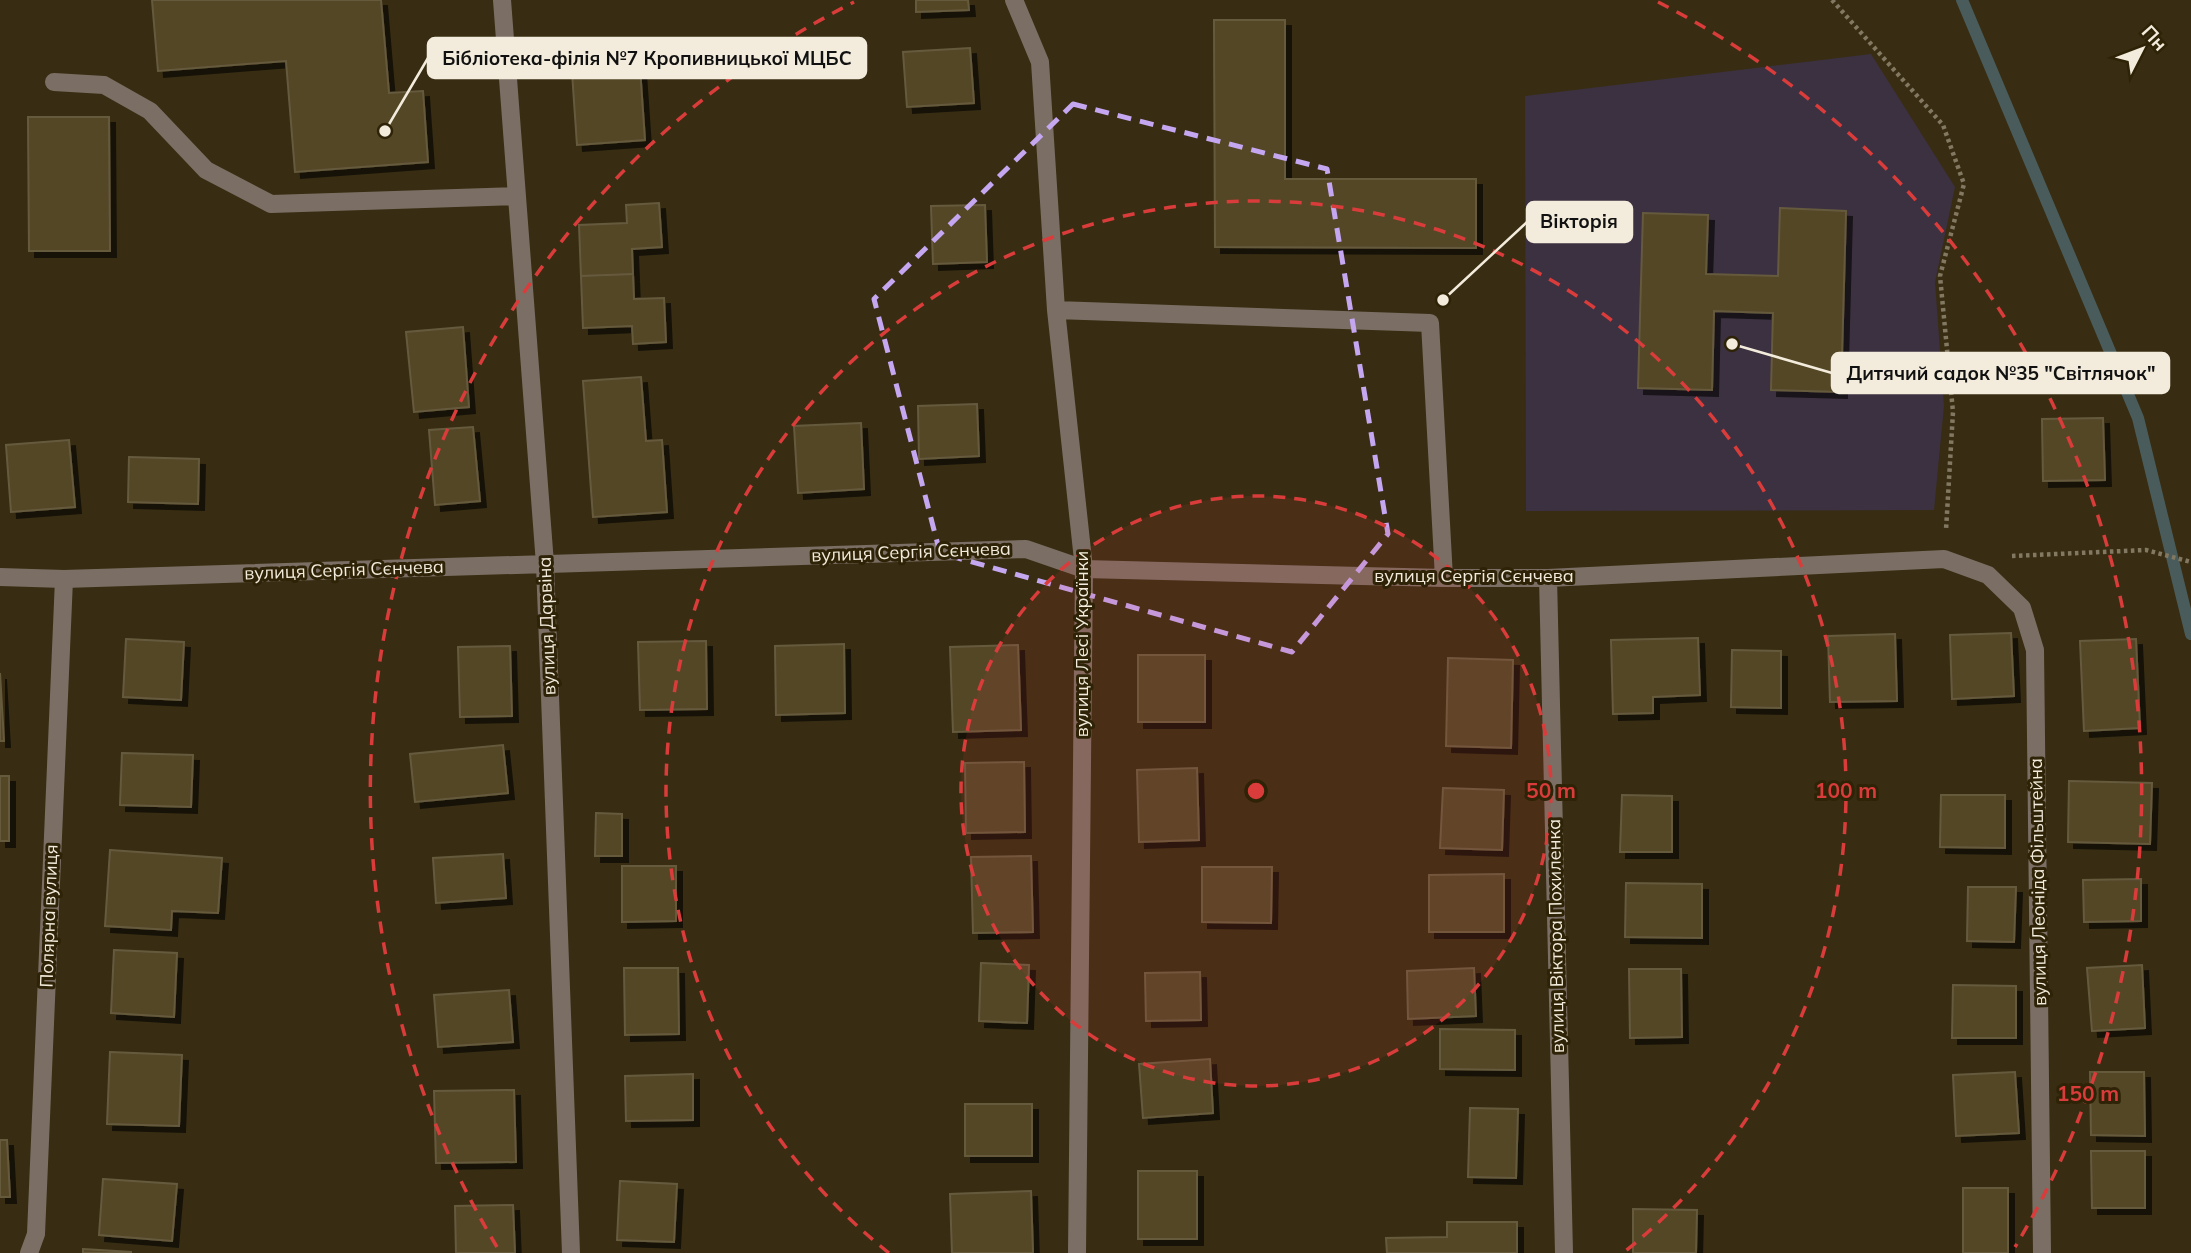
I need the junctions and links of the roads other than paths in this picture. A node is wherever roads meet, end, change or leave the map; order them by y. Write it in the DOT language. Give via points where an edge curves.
graph roads {
  1 [pos="502,0"];
  2 [pos="1014,0"];
  3 [pos="54,82"];
  4 [pos="517,196"];
  5 [pos="1056,310"];
  6 [pos="1944,559"];
  7 [pos="545,564"];
  8 [pos="1084,569"];
  9 [pos="0,577"];
  10 [pos="1444,578"];
  11 [pos="1548,578"];
  12 [pos="64,579"];
  13 [pos="29,1253"];
  14 [pos="571,1253"];
  15 [pos="1077,1253"];
  16 [pos="1564,1253"];
  17 [pos="2042,1253"];
  1 -- 4 [label="street, вулиця Дарвіна"];
  2 -- 5 [label="street, вулиця Лесі Українки" via="1040,62"];
  3 -- 4 [label="street" via="104,85 150,111 206,170 271,204"];
  4 -- 7 [label="street, вулиця Дарвіна"];
  5 -- 8 [label="street, вулиця Лесі Українки"];
  5 -- 10 [label="street" via="1430,323"];
  6 -- 11 [label="street, вулиця Сергія Сєнчева"];
  6 -- 17 [label="street, вулиця Леоніда Фільштейна" via="1988,575 2022,608 2035,650"];
  7 -- 8 [label="street, вулиця Сергія Сєнчева" via="1026,549"];
  7 -- 12 [label="street, вулиця Сергія Сєнчева"];
  7 -- 14 [label="street, вулиця Дарвіна"];
  8 -- 10 [label="street, вулиця Сергія Сєнчева"];
  8 -- 15 [label="street, вулиця Лесі Українки"];
  9 -- 12 [label="street, вулиця Сергія Сєнчева"];
  10 -- 11 [label="street, вулиця Сергія Сєнчева"];
  11 -- 16 [label="street, вулиця Віктора Похиленка"];
  12 -- 13 [label="street, Полярна вулиця" via="36,1234"];
}
